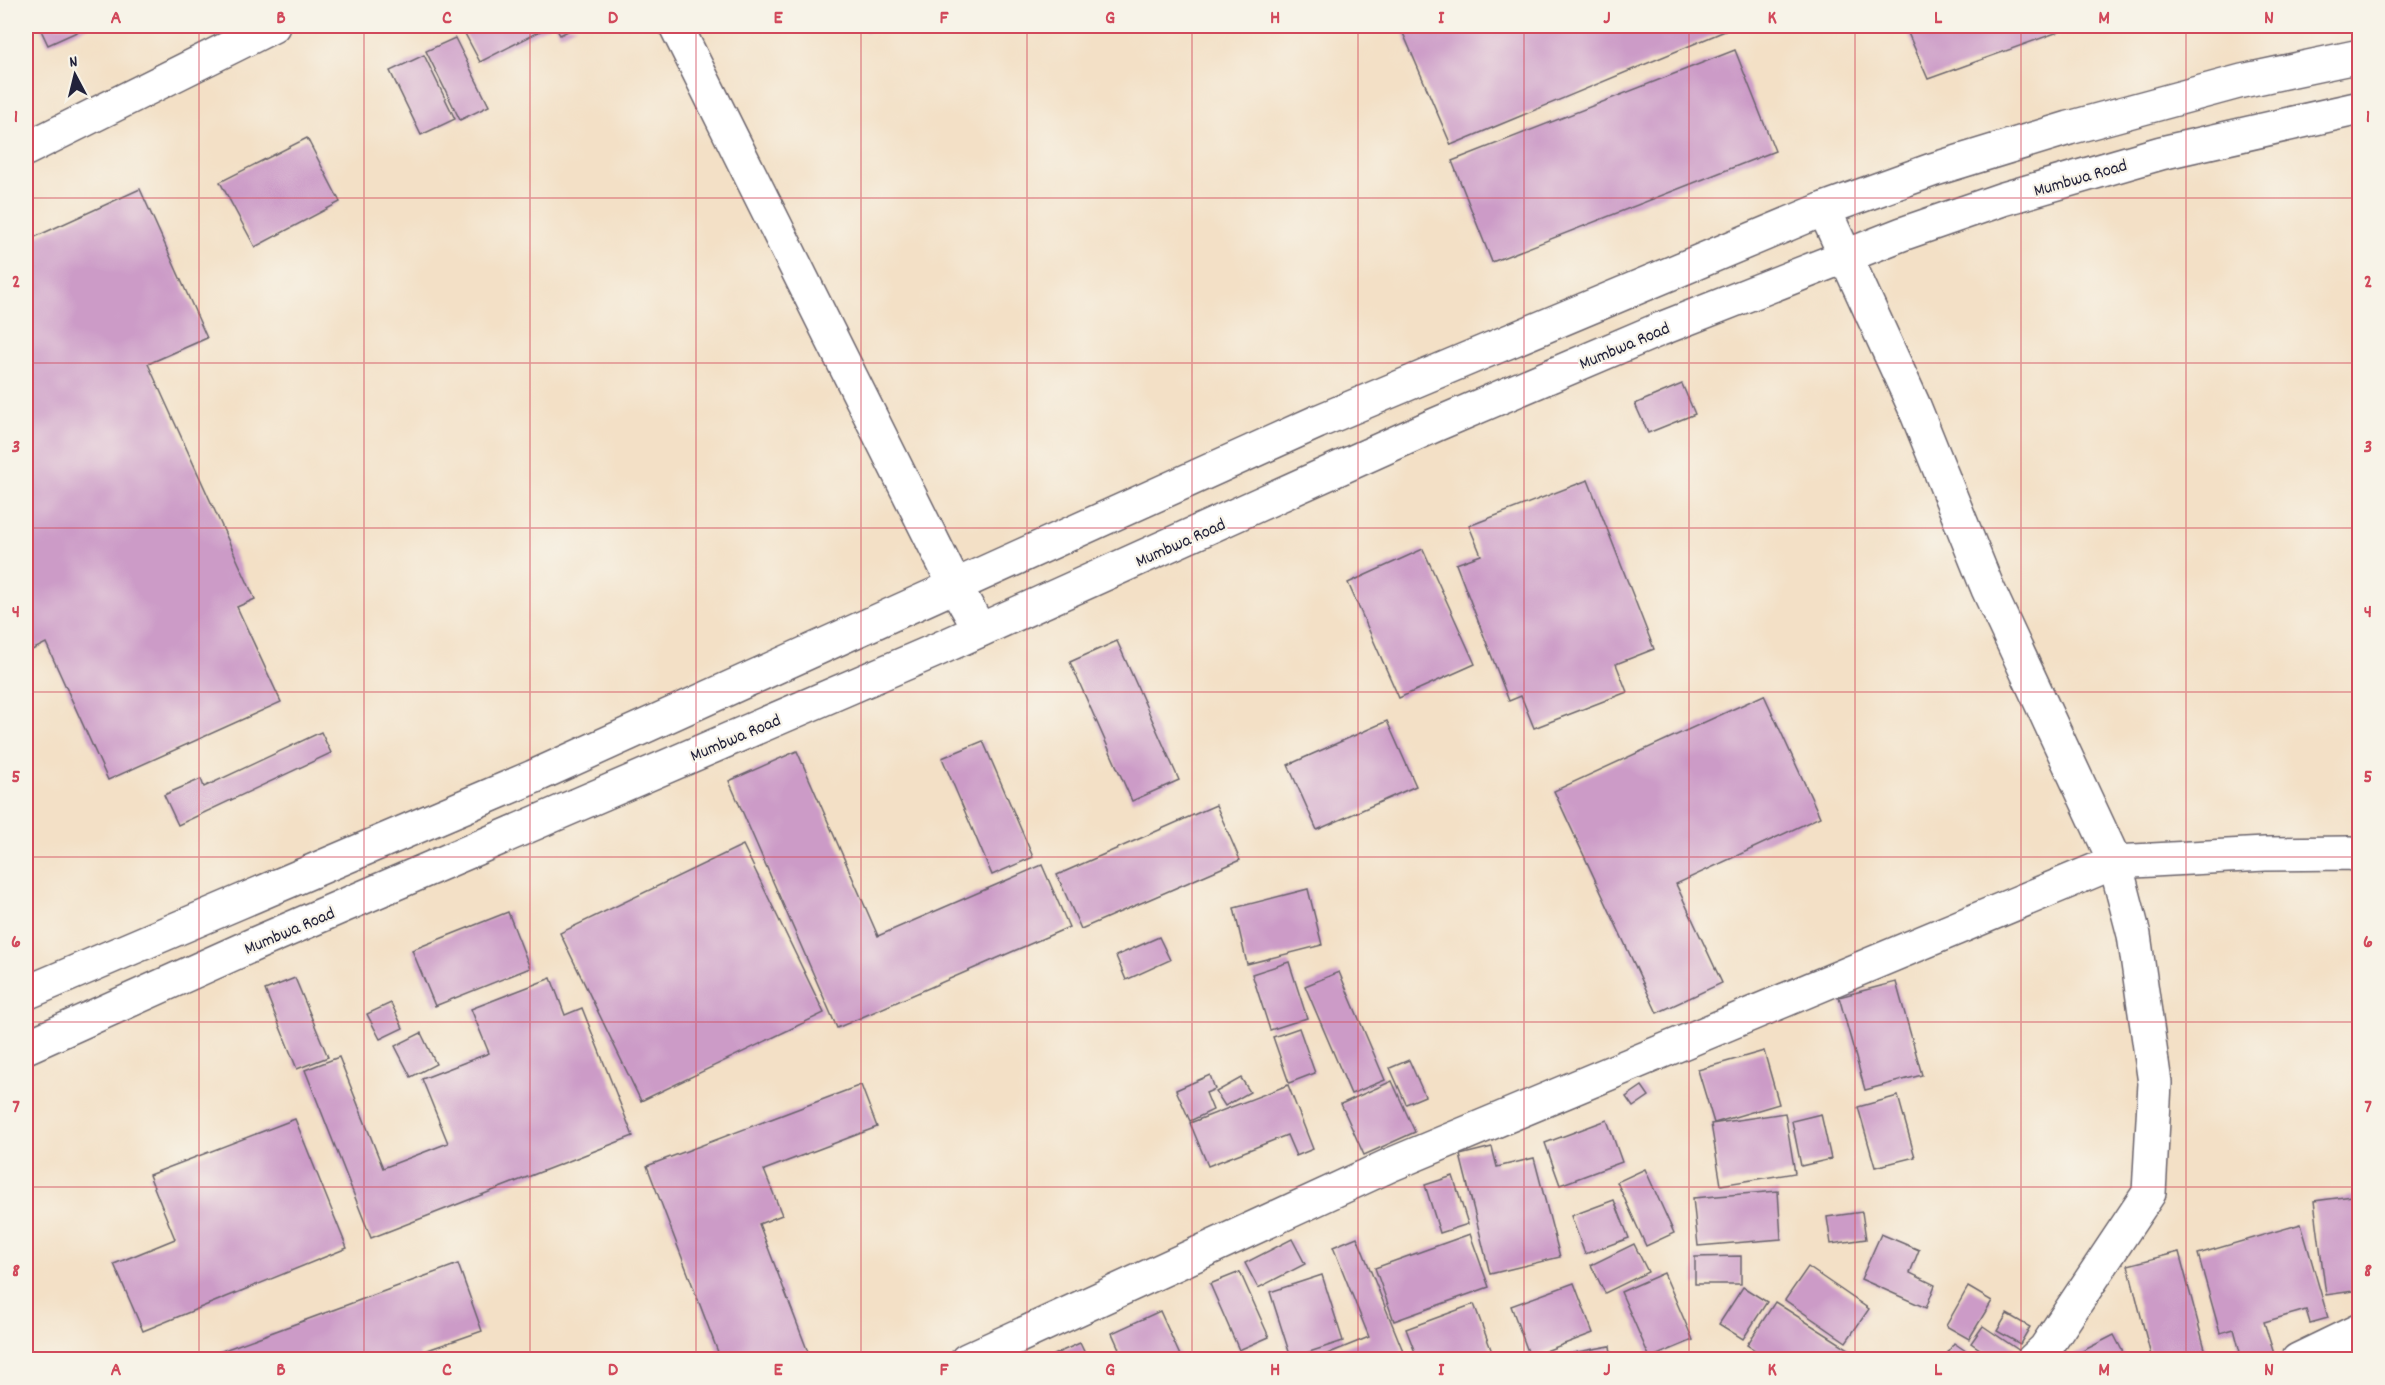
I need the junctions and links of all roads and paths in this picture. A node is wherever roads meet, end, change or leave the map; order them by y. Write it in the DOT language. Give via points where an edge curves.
graph roads {
  1 [pos="273,26"];
  2 [pos="676,26"];
  3 [pos="2360,56"];
  4 [pos="2360,108"];
  5 [pos="26,148"];
  6 [pos="1824,209"];
  7 [pos="1844,256"];
  8 [pos="955,586"];
  9 [pos="980,630"];
  10 [pos="2360,856"];
  11 [pos="2115,862"];
  12 [pos="26,993"];
  13 [pos="26,1047"];
  14 [pos="2360,1330"];
  15 [pos="967,1359"];
  16 [pos="2033,1359"];
  17 [pos="2298,1359"];
  1 -- 5 [label="main road"];
  2 -- 8 [label="main road"];
  3 -- 6 [label="main road" via="2242,81 2080,125 1932,170"];
  4 -- 7 [label="main road, Mumbwa Road" via="2161,153 2003,199"];
  6 -- 7 [label="main road"];
  6 -- 8 [label="main road" via="1317,423"];
  7 -- 9 [label="main road, Mumbwa Road" via="1435,425"];
  7 -- 11 [label="main road" via="1914,406 1988,589"];
  8 -- 9 [label="main road"];
  8 -- 12 [label="main road" via="533,777"];
  9 -- 13 [label="main road, Mumbwa Road" via="256,943"];
  10 -- 11 [label="main road" via="2276,854"];
  11 -- 15 [label="main road" via="1390,1165"];
  11 -- 16 [label="main road" via="2134,935 2155,1083 2149,1193 2045,1349"];
  14 -- 17 [label="main road"];
}
